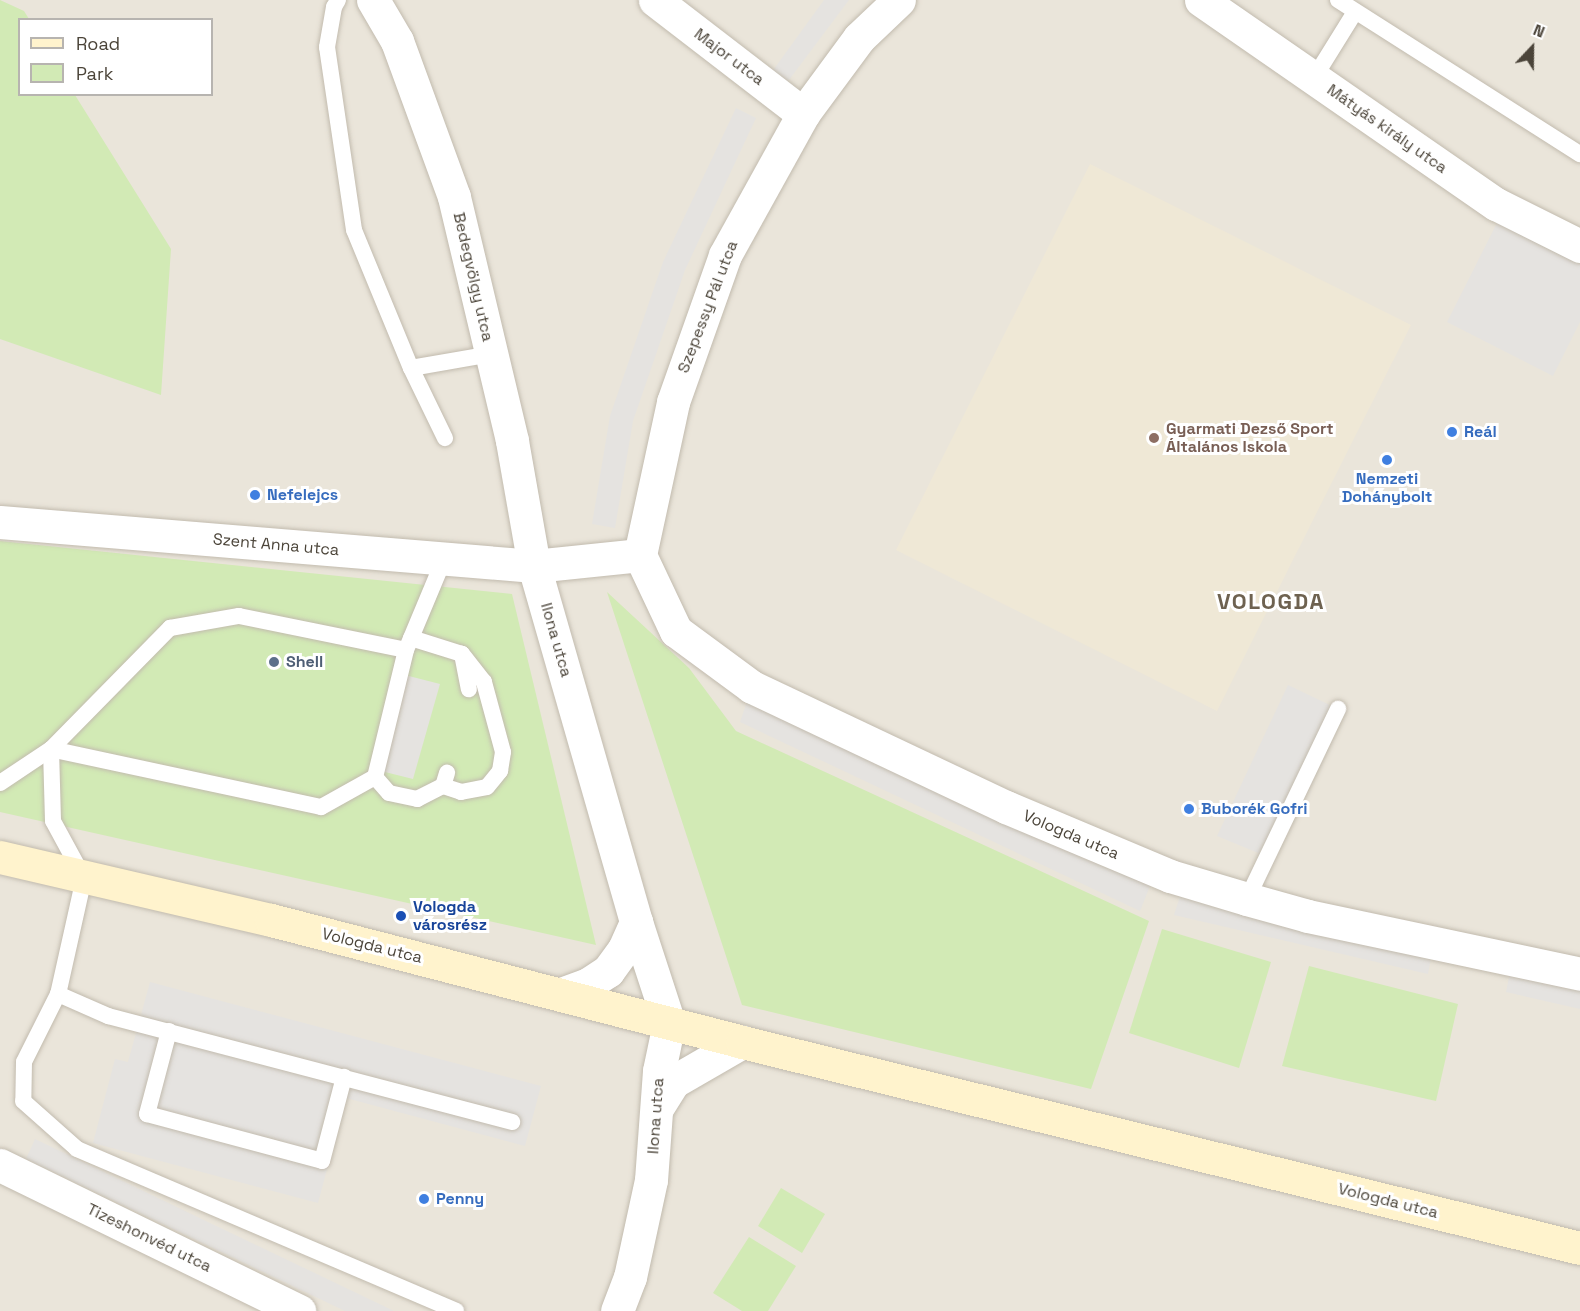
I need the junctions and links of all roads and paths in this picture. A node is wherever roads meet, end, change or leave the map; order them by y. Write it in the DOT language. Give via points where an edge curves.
graph roads {
  1 [pos="338,0"];
  2 [pos="373,0"];
  3 [pos="655,0"];
  4 [pos="899,0"];
  5 [pos="1201,0"];
  6 [pos="1338,0"];
  7 [pos="1355,12"];
  8 [pos="1314,78"];
  9 [pos="803,114"];
  10 [pos="1580,154"];
  11 [pos="1580,246"];
  12 [pos="491,354"];
  13 [pos="411,368"];
  14 [pos="445,438"];
  15 [pos="9,523"];
  16 [pos="640,555"];
  17 [pos="444,559"];
  18 [pos="534,566"];
  19 [pos="409,644"];
  20 [pos="462,654"];
  21 [pos="469,689"];
  22 [pos="1338,709"];
  23 [pos="51,749"];
  24 [pos="375,777"];
  25 [pos="0,783"];
  26 [pos="0,858"];
  27 [pos="84,878"];
  28 [pos="1247,899"];
  29 [pos="636,922"];
  30 [pos="1580,974"];
  31 [pos="58,994"];
  32 [pos="561,994"];
  33 [pos="669,1023"];
  34 [pos="169,1031"];
  35 [pos="742,1042"];
  36 [pos="345,1077"];
  37 [pos="657,1108"];
  38 [pos="512,1122"];
  39 [pos="0,1165"];
  40 [pos="1580,1248"];
  41 [pos="299,1311"];
  42 [pos="456,1311"];
  43 [pos="616,1311"];
  1 -- 13 [label="lane" via="327,47 354,230"];
  2 -- 12 [label="street, Bedegvölgy utca" via="397,41 454,198"];
  3 -- 9 [label="street, Major utca"];
  4 -- 9 [label="street, Szepessy Pál utca" via="859,38"];
  5 -- 8 [label="street, Mátyás király utca"];
  6 -- 7 [label="lane"];
  7 -- 8 [label="lane"];
  7 -- 10 [label="lane"];
  8 -- 11 [label="street, Mátyás király utca" via="1496,204"];
  9 -- 16 [label="street, Szepessy Pál utca" via="724,255 674,402"];
  12 -- 13 [label="lane"];
  12 -- 18 [label="street, Bedegvölgy utca" via="512,441"];
  13 -- 14 [label="lane"];
  15 -- 17 [label="street, Szent Anna utca"];
  16 -- 18 [label="street, Szent Anna utca"];
  16 -- 28 [label="street, Vologda utca" via="676,631 752,687 1006,807 1170,876"];
  17 -- 18 [label="street, Szent Anna utca"];
  17 -- 19 [label="lane"];
  18 -- 29 [label="street, Ilona utca"];
  19 -- 20 [label="lane"];
  19 -- 23 [label="lane" via="239,616 170,628"];
  19 -- 24 [label="lane"];
  20 -- 21 [label="lane"];
  20 -- 24 [label="lane" via="484,682 503,752 500,771 487,787 461,792 445,779 417,799 389,793"];
  22 -- 28 [label="lane"];
  23 -- 24 [label="lane" via="321,807"];
  23 -- 25 [label="lane"];
  23 -- 27 [label="lane" via="53,821"];
  26 -- 27 [label="street, Vologda utca"];
  27 -- 31 [label="lane"];
  27 -- 32 [label="street, Vologda utca" via="271,920"];
  28 -- 30 [label="street, Vologda utca" via="1308,916"];
  29 -- 32 [label="street" via="608,971"];
  29 -- 33 [label="street, Ilona utca"];
  31 -- 34 [label="lane" via="108,1016"];
  31 -- 42 [label="lane" via="24,1062 23,1101 77,1149"];
  32 -- 33 [label="street, Vologda utca"];
  33 -- 35 [label="street, Vologda utca"];
  33 -- 37 [label="street, Ilona utca" via="658,1071"];
  34 -- 36 [label="lane"];
  34 -- 36 [label="lane" via="147,1114 322,1161"];
  35 -- 37 [label="street" via="673,1082"];
  35 -- 40 [label="street, Vologda utca"];
  36 -- 38 [label="lane"];
  37 -- 43 [label="street, Ilona utca" via="651,1180 630,1277"];
  39 -- 41 [label="street, Tizeshonvéd utca"];
}
